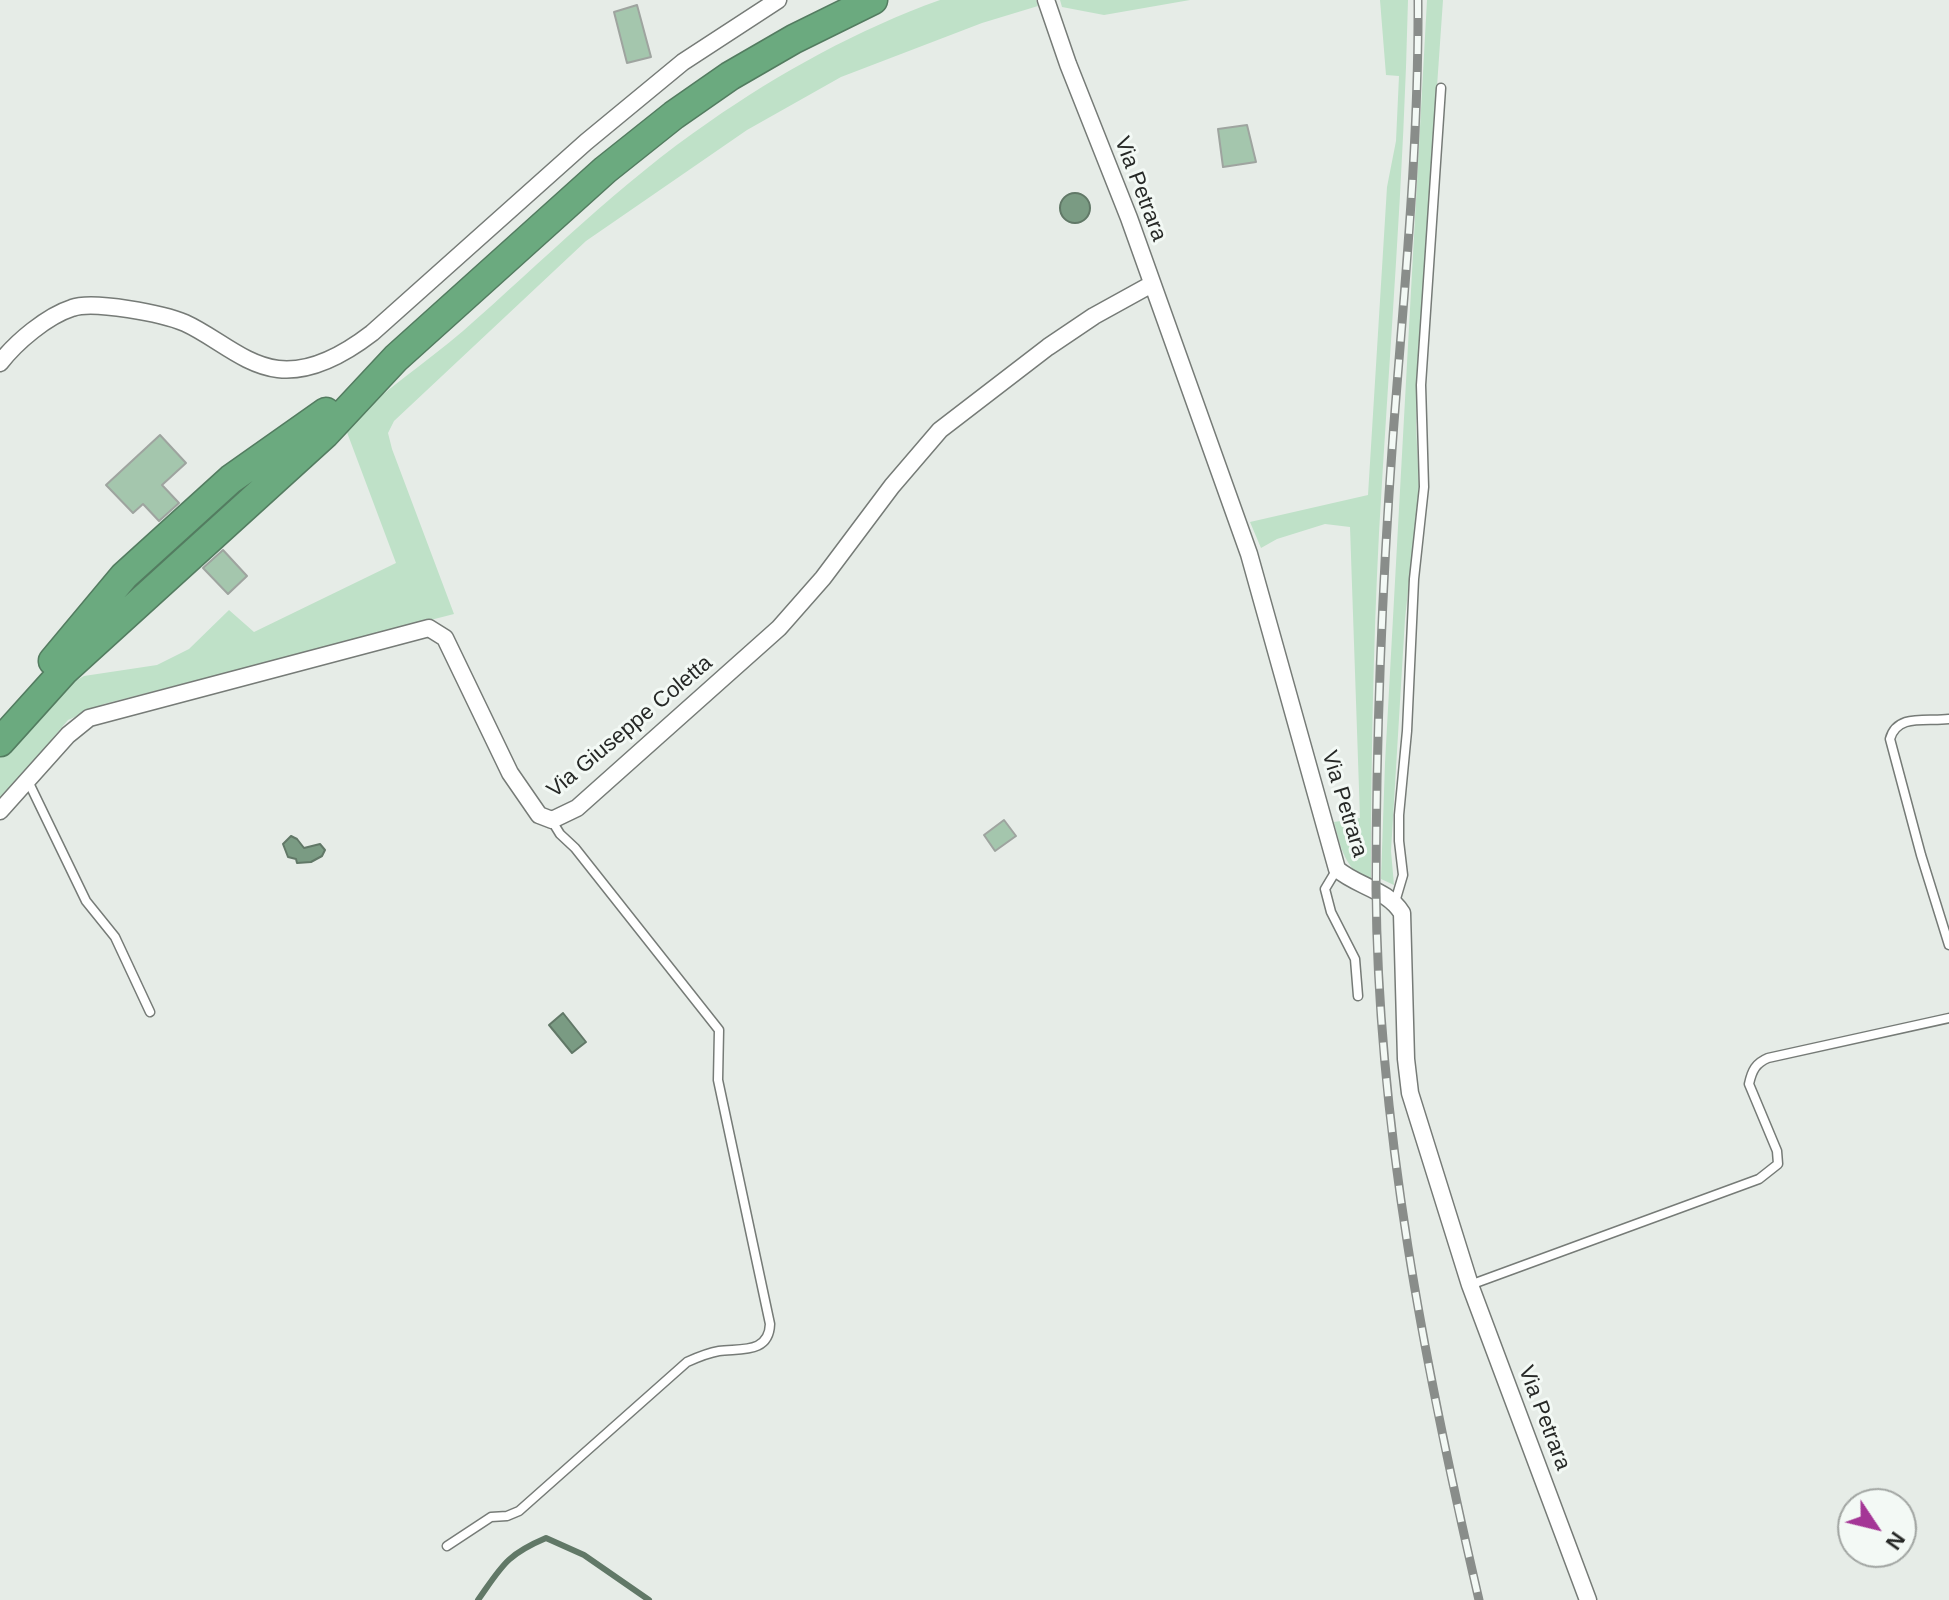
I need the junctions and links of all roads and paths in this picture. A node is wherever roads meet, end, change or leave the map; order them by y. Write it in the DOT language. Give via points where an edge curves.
graph roads {
  1 [pos="778,0"];
  2 [pos="873,0"];
  3 [pos="1046,0"];
  4 [pos="1441,88"];
  5 [pos="1152,284"];
  6 [pos="396,358"];
  7 [pos="0,363"];
  8 [pos="1949,719"];
  9 [pos="0,720"];
  10 [pos="0,742"];
  11 [pos="28,781"];
  12 [pos="0,811"];
  13 [pos="552,820"];
  14 [pos="1337,869"];
  15 [pos="1395,902"];
  16 [pos="1949,945"];
  17 [pos="1358,996"];
  18 [pos="150,1012"];
  19 [pos="1949,1018"];
  20 [pos="1470,1285"];
  21 [pos="447,1546"];
  22 [pos="1588,1600"];
  1 -- 7 [label="street" via="683,62 348,352 312,366 279,369 161,315 73,307 26,335"];
  2 -- 6 [label="highway" via="794,39 674,115 605,170"];
  3 -- 5 [label="street, Via Petrara"];
  4 -- 15 [label="lane" via="1421,385 1424,487 1399,815 1403,875"];
  5 -- 13 [label="street, Via Giuseppe Coletta" via="1048,347 940,430 779,628 577,808"];
  5 -- 14 [label="street, Via Petrara" via="1249,554"];
  6 -- 9 [label="highway" via="231,479 135,566"];
  6 -- 10 [label="highway" via="325,434 64,671"];
  8 -- 16 [label="lane" via="1902,721 1890,739"];
  11 -- 12 [label="street, Via Giuseppe Coletta"];
  11 -- 13 [label="street, Via Giuseppe Coletta" via="89,718 429,628 445,638 510,773 539,815"];
  11 -- 18 [label="lane" via="86,901 115,937"];
  13 -- 21 [label="lane" via="719,1030 718,1080 770,1334 757,1347 704,1354 687,1362 519,1511 491,1517"];
  14 -- 15 [label="street, Via Petrara"];
  14 -- 17 [label="lane" via="1325,889 1355,959"];
  15 -- 20 [label="street, Via Petrara" via="1402,913 1410,1093"];
  19 -- 20 [label="lane" via="1759,1062 1749,1084 1777,1151 1778,1164 1771,1172"];
  20 -- 22 [label="street, Via Petrara"];
}
